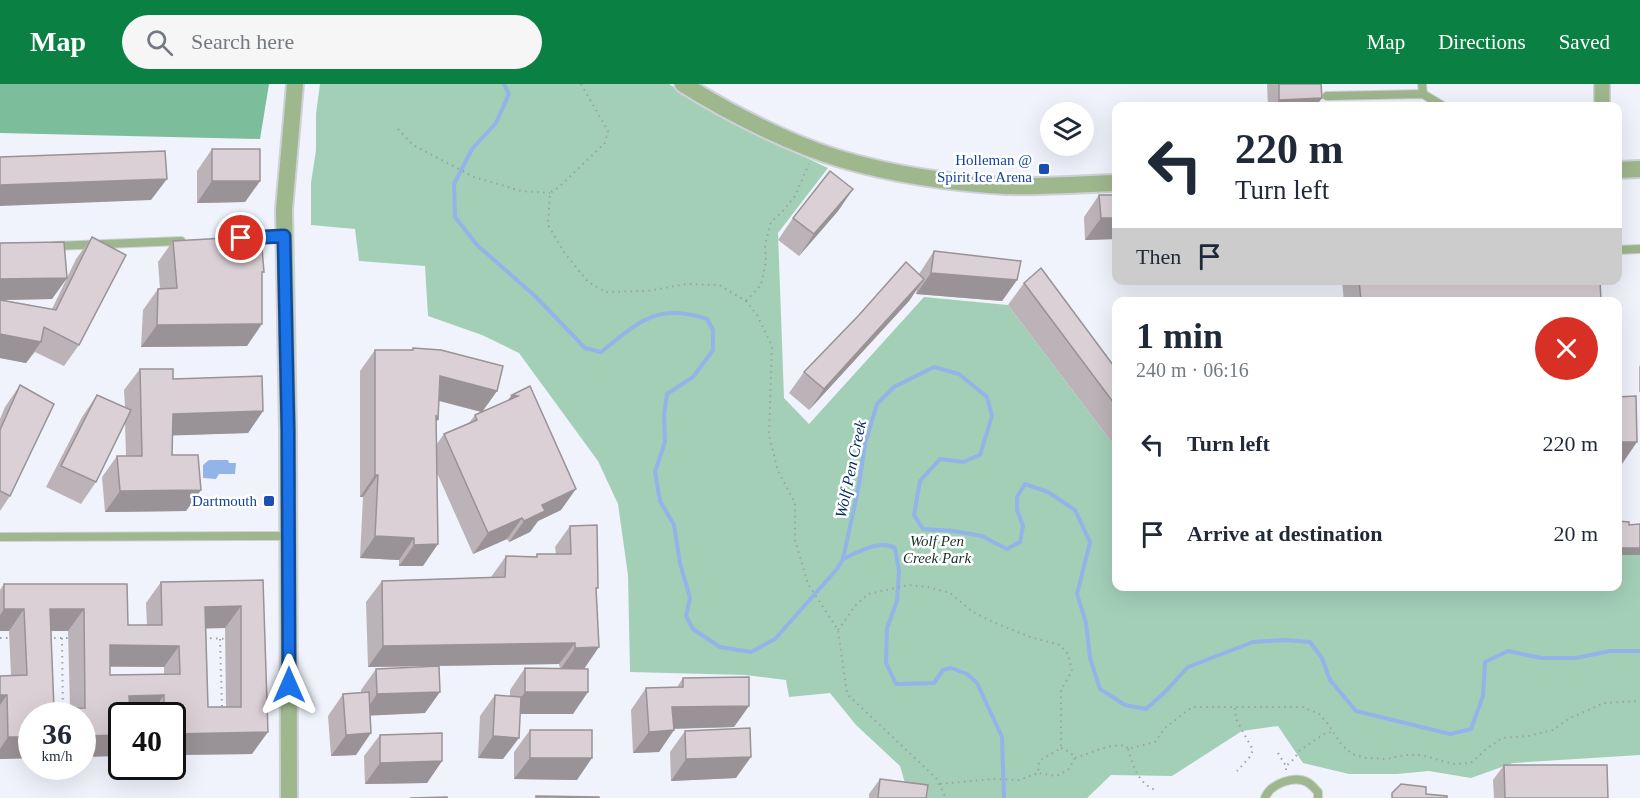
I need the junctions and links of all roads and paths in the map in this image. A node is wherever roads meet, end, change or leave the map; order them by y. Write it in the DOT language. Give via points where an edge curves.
graph roads {
  1 [pos="295,84"];
  2 [pos="581,84"];
  3 [pos="683,84"];
  4 [pos="1422,84"];
  5 [pos="1602,84"];
  6 [pos="1423,94"];
  7 [pos="1327,96"];
  8 [pos="1436,102"];
  9 [pos="1602,102"];
  10 [pos="398,129"];
  11 [pos="810,161"];
  12 [pos="1640,169"];
  13 [pos="1622,170"];
  14 [pos="1112,183"];
  15 [pos="550,193"];
  16 [pos="284,236"];
  17 [pos="241,238"];
  18 [pos="186,240"];
  19 [pos="47,247"];
  20 [pos="1640,249"];
  21 [pos="1622,250"];
  22 [pos="746,301"];
  23 [pos="288,536"];
  24 [pos="0,537"];
  25 [pos="838,630"];
  26 [pos="0,638"];
  27 [pos="10,638"];
  28 [pos="41,638"];
  29 [pos="62,638"];
  30 [pos="73,638"];
  31 [pos="197,639"];
  32 [pos="220,639"];
  33 [pos="232,639"];
  34 [pos="1640,701"];
  35 [pos="63,702"];
  36 [pos="1234,708"];
  37 [pos="222,718"];
  38 [pos="1334,733"];
  39 [pos="1061,748"];
  40 [pos="1128,749"];
  41 [pos="1278,753"];
  42 [pos="1075,758"];
  43 [pos="1286,766"];
  44 [pos="1237,771"];
  45 [pos="1038,773"];
  46 [pos="1286,782"];
  47 [pos="939,784"];
  48 [pos="1155,790"];
  49 [pos="289,798"];
  50 [pos="946,798"];
  51 [pos="1266,798"];
  52 [pos="1318,798"];
  1 -- 16 [label="street"];
  2 -- 15 [label="path" via="608,131 605,143"];
  3 -- 14 [label="street" via="788,140 844,160 900,173 1007,186"];
  4 -- 6 [label="lane"];
  5 -- 9 [label="street"];
  6 -- 7 [label="lane"];
  6 -- 8 [label="lane"];
  10 -- 15 [label="path" via="413,145 474,177 521,191"];
  11 -- 22 [label="path" via="795,196 771,222 760,285"];
  12 -- 13 [label="street"];
  15 -- 22 [label="path" via="548,225 588,282 606,292 719,285"];
  16 -- 17 [label="lane"];
  16 -- 23 [label="street"];
  18 -- 19 [label="lane"];
  20 -- 21 [label="lane"];
  22 -- 25 [label="path" via="772,346 768,435 778,471 795,503 795,540 808,584"];
  23 -- 24 [label="lane"];
  23 -- 49 [label="street"];
  25 -- 39 [label="path" via="868,594 909,585 950,593 993,622 1060,645 1068,654 1072,671 1061,690"];
  25 -- 47 [label="path" via="847,694"];
  26 -- 27 [label="path"];
  28 -- 29 [label="path"];
  29 -- 30 [label="path"];
  29 -- 35 [label="path"];
  31 -- 32 [label="path"];
  32 -- 33 [label="path"];
  32 -- 37 [label="path"];
  34 -- 38 [label="path" via="1604,703 1553,730 1502,738 1471,763 1453,764 1421,755 1366,758 1352,753"];
  36 -- 38 [label="path" via="1303,707 1319,714"];
  36 -- 40 [label="path" via="1192,707 1165,728 1155,742"];
  36 -- 44 [label="path" via="1252,750 1250,758"];
  38 -- 43 [label="path" via="1327,732 1299,751"];
  39 -- 42 [label="path"];
  39 -- 45 [label="path" via="1039,761"];
  40 -- 42 [label="path" via="1114,744"];
  40 -- 48 [label="path" via="1136,774"];
  41 -- 43 [label="path"];
  42 -- 45 [label="path" via="1069,769 1057,776"];
  43 -- 46 [label="path"];
  45 -- 47 [label="path" via="1019,780"];
  46 -- 51 [label="lane" via="1277,785"];
  46 -- 52 [label="lane" via="1307,782 1318,792"];
  47 -- 50 [label="path"];
}
